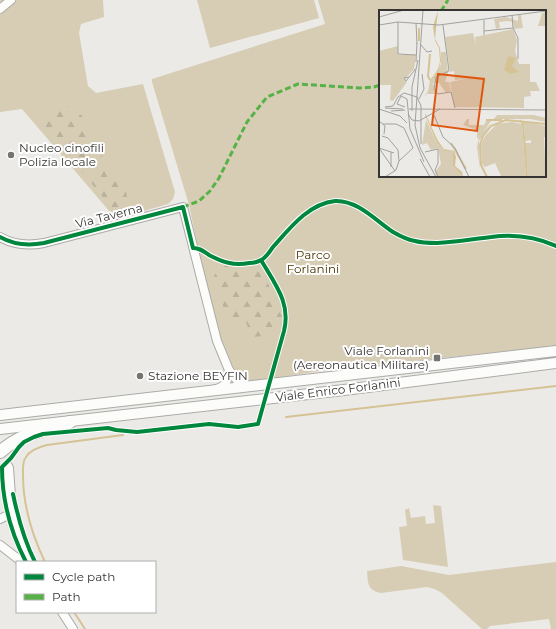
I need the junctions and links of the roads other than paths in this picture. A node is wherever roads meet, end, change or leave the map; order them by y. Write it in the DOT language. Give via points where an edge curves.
graph roads {
  1 [pos="11,0"];
  2 [pos="0,9"];
  3 [pos="0,237"];
  4 [pos="556,351"];
  5 [pos="556,363"];
  6 [pos="229,370"];
  7 [pos="250,386"];
  8 [pos="202,392"];
  9 [pos="0,415"];
  10 [pos="70,422"];
  11 [pos="0,429"];
  12 [pos="0,452"];
  13 [pos="10,500"];
  14 [pos="12,513"];
  15 [pos="0,518"];
  16 [pos="0,545"];
  17 [pos="21,561"];
  18 [pos="30,561"];
  19 [pos="63,613"];
  20 [pos="73,629"];
  1 -- 2 [label="street"];
  3 -- 6 [label="street, Via Taverna" via="17,244 44,243 182,207 213,328"];
  4 -- 7 [label="main road, Viale Enrico Forlanini"];
  5 -- 10 [label="main road, Viale Enrico Forlanini"];
  6 -- 7 [label="street, Via Taverna" via="240,383"];
  6 -- 8 [label="street" via="224,386"];
  7 -- 8 [label="main road, Viale Enrico Forlanini"];
  8 -- 9 [label="main road, Viale Enrico Forlanini"];
  10 -- 11 [label="main road, Viale Enrico Forlanini"];
  10 -- 12 [label="highway" via="24,436"];
  13 -- 14 [label="street"];
  14 -- 15 [label="street"];
  14 -- 18 [label="street"];
  16 -- 17 [label="street"];
  19 -- 20 [label="street"];
}
